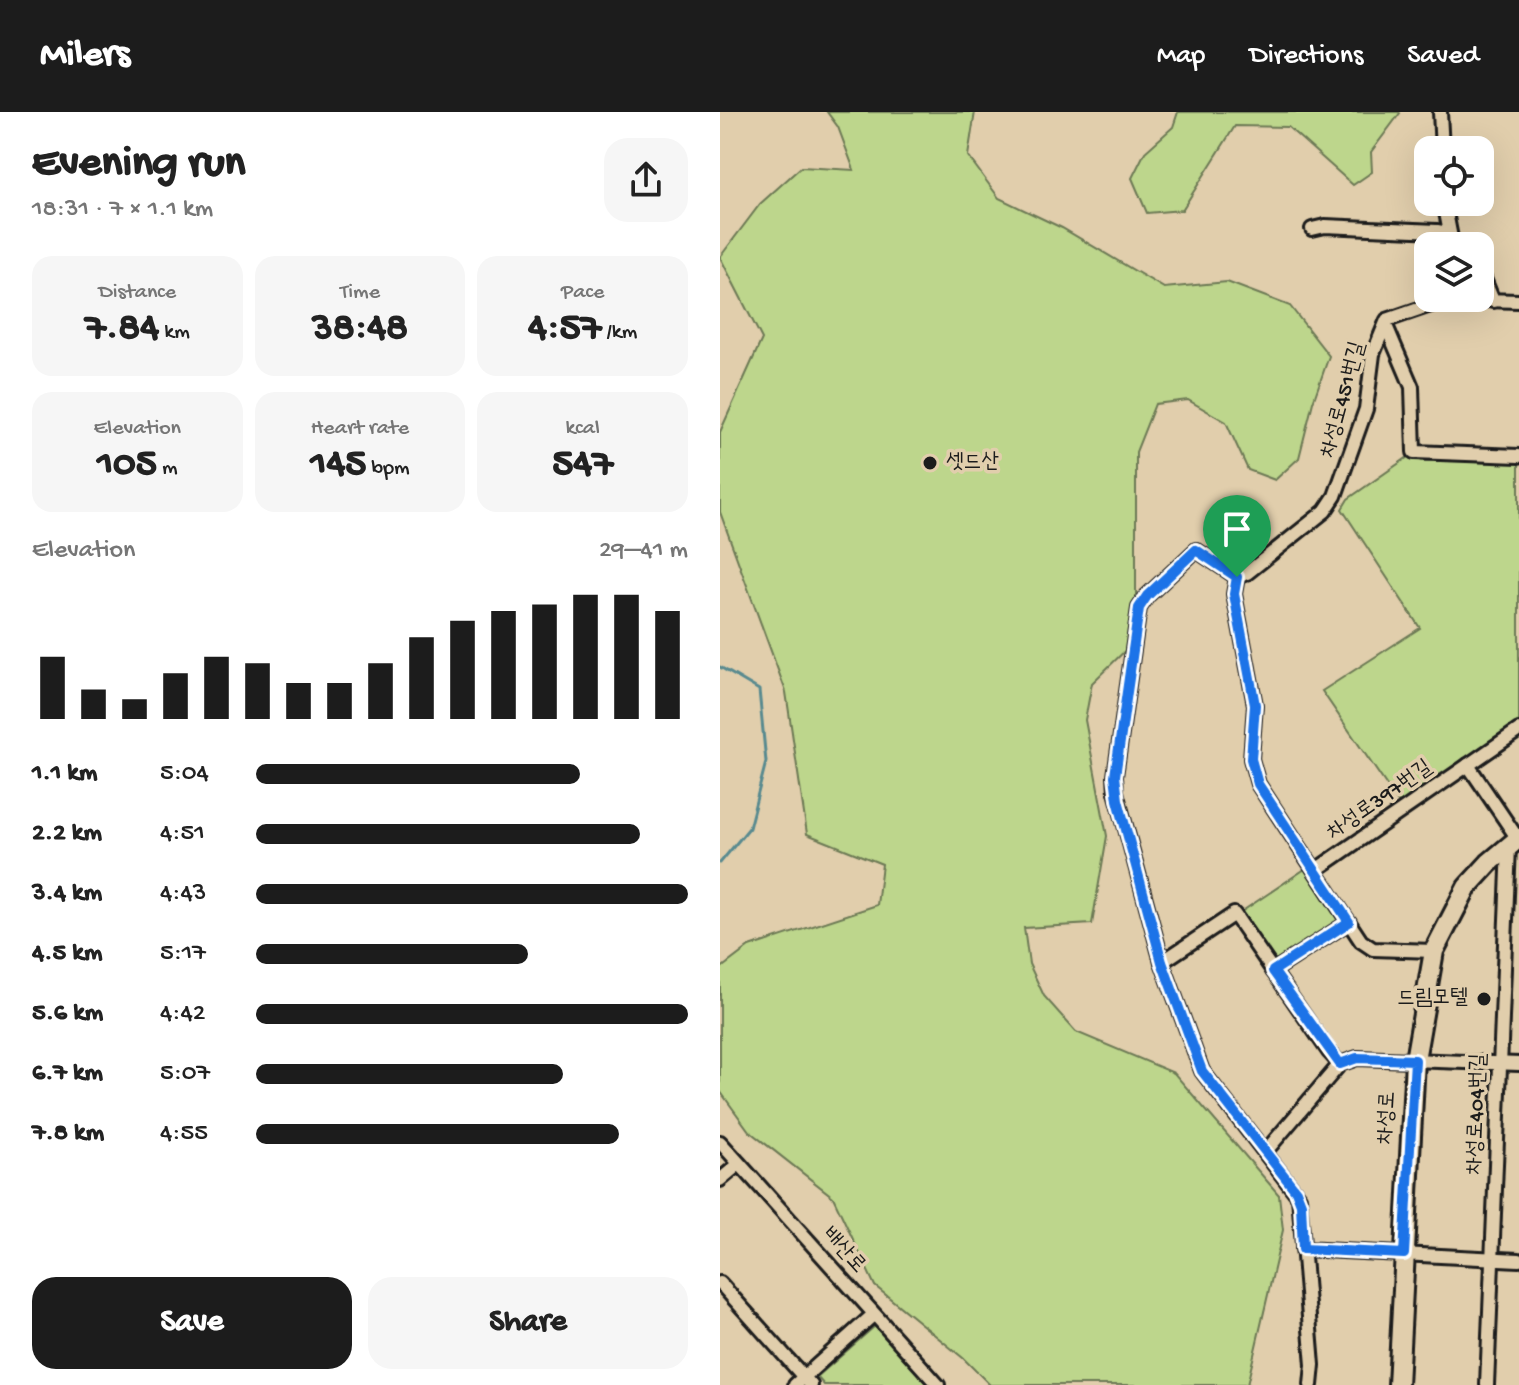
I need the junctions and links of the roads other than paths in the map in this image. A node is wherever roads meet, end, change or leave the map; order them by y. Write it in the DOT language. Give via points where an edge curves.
graph roads {
  1 [pos="1440,112"];
  2 [pos="1441,136"];
  3 [pos="1312,229"];
  4 [pos="1438,232"];
  5 [pos="1494,301"];
  6 [pos="1519,301"];
  7 [pos="1414,310"];
  8 [pos="1387,328"];
  9 [pos="1519,456"];
  10 [pos="1237,577"];
  11 [pos="1519,730"];
  12 [pos="1468,765"];
  13 [pos="1515,841"];
  14 [pos="1316,870"];
  15 [pos="1349,922"];
  16 [pos="1434,951"];
  17 [pos="1162,962"];
  18 [pos="1273,971"];
  19 [pos="1415,1060"];
  20 [pos="1340,1064"];
  21 [pos="1500,1064"];
  22 [pos="1519,1064"];
  23 [pos="720,1142"];
  24 [pos="1266,1151"];
  25 [pos="739,1164"];
  26 [pos="720,1180"];
  27 [pos="1303,1249"];
  28 [pos="1404,1254"];
  29 [pos="1492,1259"];
  30 [pos="1519,1260"];
  31 [pos="720,1283"];
  32 [pos="873,1315"];
  33 [pos="803,1382"];
  34 [pos="938,1385"];
  35 [pos="1311,1385"];
  36 [pos="1398,1385"];
  37 [pos="1487,1385"];
  1 -- 2 [label="street"];
  3 -- 4 [label="street"];
  5 -- 6 [label="street, 차성로451번길"];
  7 -- 8 [label="street, 차성로451번길" via="1387,320"];
  8 -- 9 [label="street" via="1412,387 1414,452"];
  8 -- 10 [label="street, 차성로451번길" via="1373,354 1366,409 1349,461 1325,511"];
  10 -- 14 [label="street" via="1234,594 1255,705 1255,775"];
  10 -- 17 [label="street" via="1196,550 1139,608 1115,784"];
  11 -- 12 [label="street, 차성로397번길"];
  12 -- 13 [label="street"];
  12 -- 14 [label="street, 차성로397번길"];
  13 -- 16 [label="main road, 차성로" via="1467,887"];
  13 -- 21 [label="street, 차성로404번길"];
  14 -- 15 [label="street, 차성로397번길"];
  15 -- 16 [label="street, 차성로397번길" via="1373,949"];
  15 -- 18 [label="street"];
  16 -- 19 [label="main road, 차성로"];
  17 -- 18 [label="street" via="1234,914"];
  17 -- 24 [label="street" via="1202,1071"];
  18 -- 20 [label="street"];
  19 -- 20 [label="street" via="1357,1058"];
  19 -- 21 [label="street"];
  19 -- 28 [label="main road, 차성로"];
  20 -- 24 [label="street"];
  21 -- 22 [label="street"];
  21 -- 29 [label="street, 차성로404번길"];
  23 -- 25 [label="street, 배산로"];
  24 -- 27 [label="street" via="1299,1197"];
  25 -- 26 [label="street"];
  25 -- 32 [label="street, 배산로"];
  27 -- 28 [label="street"];
  27 -- 35 [label="street"];
  28 -- 29 [label="street"];
  28 -- 36 [label="main road, 차성로"];
  29 -- 30 [label="street"];
  29 -- 37 [label="street, 차성로404번길"];
  31 -- 33 [label="street"];
  32 -- 33 [label="street"];
  32 -- 34 [label="street, 배산로"];
}
